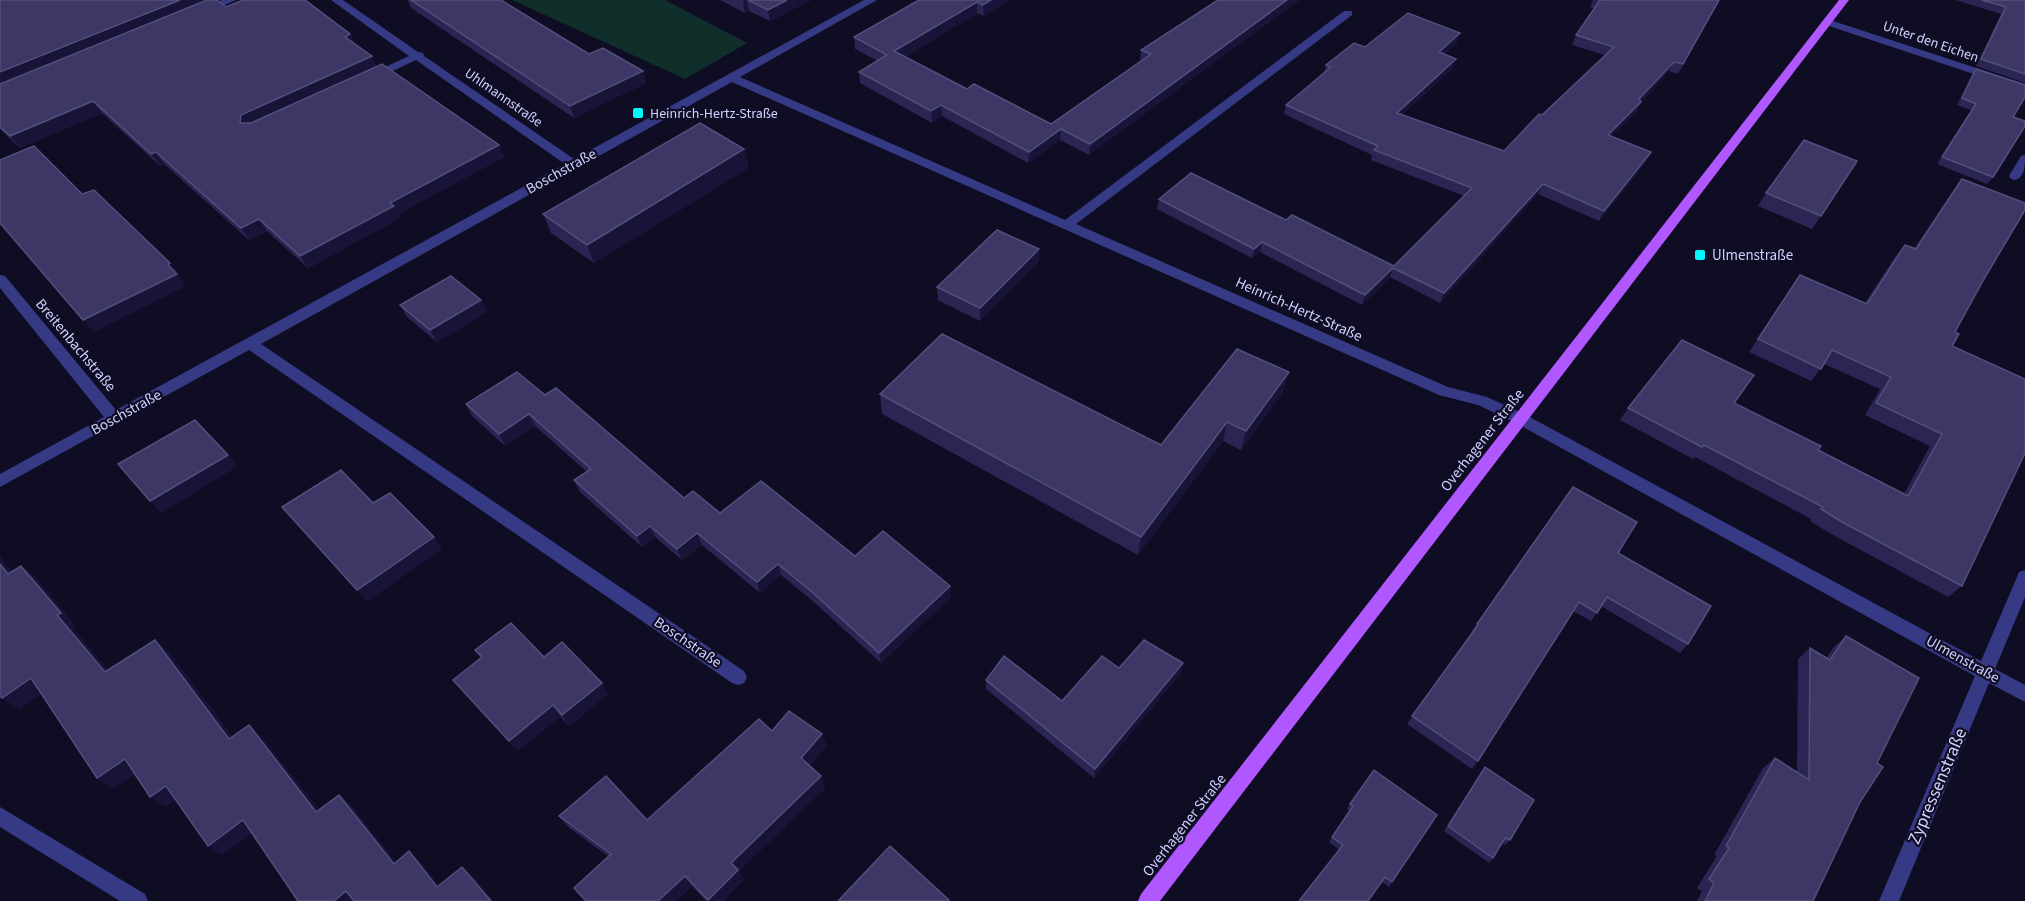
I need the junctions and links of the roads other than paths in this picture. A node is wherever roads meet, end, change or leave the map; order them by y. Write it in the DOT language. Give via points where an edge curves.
graph roads {
  1 [pos="231,0"];
  2 [pos="336,0"];
  3 [pos="872,0"];
  4 [pos="1842,0"];
  5 [pos="1348,13"];
  6 [pos="198,14"];
  7 [pos="1827,22"];
  8 [pos="419,55"];
  9 [pos="730,77"];
  10 [pos="357,84"];
  11 [pos="2025,88"];
  12 [pos="2025,159"];
  13 [pos="573,164"];
  14 [pos="2015,176"];
  15 [pos="1065,226"];
  16 [pos="0,279"];
  17 [pos="6,296"];
  18 [pos="251,344"];
  19 [pos="114,418"];
  20 [pos="1521,418"];
  21 [pos="0,481"];
  22 [pos="2025,577"];
  23 [pos="1985,671"];
  24 [pos="738,677"];
  25 [pos="2025,694"];
  26 [pos="0,816"];
  27 [pos="136,901"];
  28 [pos="1148,901"];
  29 [pos="1889,901"];
  1 -- 6 [label="street"];
  2 -- 8 [label="street, Uhlmannstraße"];
  3 -- 9 [label="street, Boschstraße"];
  4 -- 7 [label="main road, Overhagener Straße"];
  5 -- 15 [label="street"];
  7 -- 11 [label="street, Unter den Eichen"];
  7 -- 20 [label="main road, Overhagener Straße"];
  8 -- 10 [label="street"];
  8 -- 13 [label="street, Uhlmannstraße"];
  9 -- 13 [label="street, Boschstraße"];
  9 -- 15 [label="street, Heinrich-Hertz-Straße"];
  12 -- 14 [label="street"];
  13 -- 18 [label="street, Boschstraße"];
  15 -- 20 [label="street, Heinrich-Hertz-Straße" via="1444,391 1482,401"];
  16 -- 17 [label="street, Breitenbachstraße"];
  17 -- 19 [label="street, Breitenbachstraße"];
  18 -- 19 [label="street, Boschstraße"];
  18 -- 24 [label="street, Boschstraße"];
  19 -- 21 [label="street, Boschstraße"];
  20 -- 23 [label="street, Ulmenstraße"];
  20 -- 28 [label="main road, Overhagener Straße"];
  22 -- 23 [label="street, Zypressenstraße"];
  23 -- 25 [label="street, Ulmenstraße"];
  23 -- 29 [label="street, Zypressenstraße"];
  26 -- 27 [label="street"];
}
